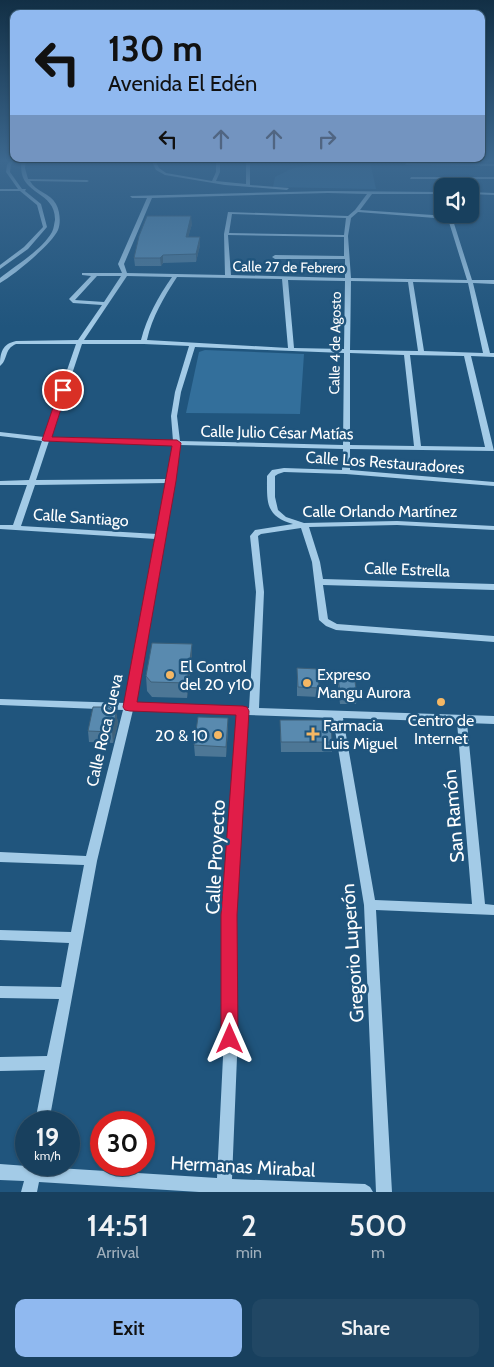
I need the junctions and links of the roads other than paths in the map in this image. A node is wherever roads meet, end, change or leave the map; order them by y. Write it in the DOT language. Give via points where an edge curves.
graph roads {
  1 [pos="41,216"];
  2 [pos="57,216"];
  3 [pos="142,216"];
  4 [pos="229,216"];
  5 [pos="308,216"];
  6 [pos="349,217"];
  7 [pos="451,223"];
  8 [pos="56,229"];
  9 [pos="44,230"];
  10 [pos="226,234"];
  11 [pos="346,236"];
  12 [pos="275,257"];
  13 [pos="346,258"];
  14 [pos="0,267"];
  15 [pos="84,274"];
  16 [pos="96,274"];
  17 [pos="125,275"];
  18 [pos="175,276"];
  19 [pos="228,277"];
  20 [pos="285,278"];
  21 [pos="348,279"];
  22 [pos="410,280"];
  23 [pos="0,281"];
  24 [pos="470,281"];
  25 [pos="494,282"];
  26 [pos="105,304"];
  27 [pos="80,340"];
  28 [pos="144,342"];
  29 [pos="192,345"];
  30 [pos="291,350"];
  31 [pos="347,351"];
  32 [pos="407,353"];
  33 [pos="421,353"];
  34 [pos="467,354"];
  35 [pos="487,355"];
  36 [pos="494,355"];
  37 [pos="0,364"];
  38 [pos="0,434"];
  39 [pos="47,440"];
  40 [pos="177,443"];
  41 [pos="346,447"];
  42 [pos="418,448"];
  43 [pos="491,449"];
  44 [pos="346,472"];
  45 [pos="171,481"];
  46 [pos="0,482"];
  47 [pos="32,484"];
  48 [pos="494,484"];
  49 [pos="304,525"];
  50 [pos="0,527"];
  51 [pos="16,528"];
  52 [pos="494,528"];
  53 [pos="267,529"];
  54 [pos="161,537"];
  55 [pos="320,582"];
  56 [pos="494,587"];
  57 [pos="494,639"];
  58 [pos="0,702"];
  59 [pos="130,707"];
  60 [pos="248,711"];
  61 [pos="336,714"];
  62 [pos="462,719"];
  63 [pos="494,720"];
  64 [pos="0,857"];
  65 [pos="91,862"];
  66 [pos="370,905"];
  67 [pos="479,910"];
  68 [pos="494,910"];
  69 [pos="0,935"];
  70 [pos="76,938"];
  71 [pos="0,992"];
  72 [pos="66,993"];
  73 [pos="53,1063"];
  74 [pos="0,1064"];
  75 [pos="44,1111"];
  76 [pos="15,1171"];
  77 [pos="0,1172"];
  78 [pos="80,1174"];
  79 [pos="33,1176"];
  80 [pos="224,1186"];
  81 [pos="321,1191"];
  82 [pos="29,1192"];
  83 [pos="365,1192"];
  84 [pos="384,1192"];
  1 -- 9 [label="street"];
  2 -- 8 [label="street"];
  3 -- 17 [label="street" via="121,264"];
  4 -- 10 [label="street"];
  5 -- 6 [label="street"];
  6 -- 11 [label="street, Calle 4 de Agosto"];
  7 -- 24 [label="street"];
  8 -- 9 [label="street"];
  8 -- 23 [label="street" via="45,243"];
  9 -- 14 [label="street"];
  10 -- 11 [label="street"];
  10 -- 19 [label="street"];
  11 -- 13 [label="street, Calle 4 de Agosto"];
  12 -- 13 [label="street"];
  13 -- 21 [label="street, Calle 4 de Agosto"];
  15 -- 16 [label="street, Calle 27 de Febrero"];
  16 -- 17 [label="street, Calle 27 de Febrero"];
  16 -- 26 [label="street" via="72,299"];
  17 -- 18 [label="street, Calle 27 de Febrero"];
  17 -- 26 [label="street"];
  18 -- 19 [label="street, Calle 27 de Febrero"];
  18 -- 28 [label="street" via="146,327"];
  19 -- 20 [label="street, Calle 27 de Febrero"];
  20 -- 21 [label="street, Calle 27 de Febrero"];
  20 -- 30 [label="street"];
  21 -- 22 [label="street, Calle 27 de Febrero"];
  21 -- 31 [label="street, Calle 4 de Agosto"];
  22 -- 24 [label="street, Calle 27 de Febrero"];
  22 -- 33 [label="street"];
  24 -- 25 [label="street, Calle 27 de Febrero"];
  24 -- 35 [label="street"];
  26 -- 27 [label="street"];
  27 -- 28 [label="street"];
  27 -- 37 [label="street" via="12,342"];
  27 -- 39 [label="street"];
  28 -- 29 [label="street"];
  29 -- 30 [label="street"];
  29 -- 40 [label="street, Calle Roca Cueva" via="174,416"];
  30 -- 31 [label="street"];
  31 -- 32 [label="street"];
  31 -- 41 [label="street, Calle 4 de Agosto"];
  32 -- 33 [label="street"];
  32 -- 42 [label="street"];
  33 -- 34 [label="street"];
  34 -- 35 [label="street"];
  34 -- 43 [label="street"];
  35 -- 36 [label="street"];
  38 -- 39 [label="street, Calle Julio César Matías"];
  39 -- 40 [label="street, Calle Julio César Matías"];
  39 -- 47 [label="street"];
  40 -- 41 [label="street, Calle Julio César Matías"];
  40 -- 45 [label="street, Calle Roca Cueva"];
  41 -- 42 [label="street, Calle Julio César Matías"];
  41 -- 44 [label="street, Calle 4 de Agosto"];
  42 -- 43 [label="street, Calle Julio César Matías"];
  44 -- 48 [label="street, Calle Los Restauradores"];
  44 -- 49 [label="street, Calle Los Restauradores" via="284,470 270,476 271,507 282,519"];
  45 -- 47 [label="street"];
  45 -- 54 [label="street, Calle Roca Cueva"];
  46 -- 47 [label="street"];
  47 -- 51 [label="street"];
  49 -- 52 [label="street, Calle Orlando Martínez"];
  49 -- 53 [label="street, Calle Orlando Martínez"];
  49 -- 55 [label="street"];
  50 -- 51 [label="street, Calle Santiago"];
  51 -- 54 [label="street, Calle Santiago"];
  53 -- 60 [label="street, Calle Proyecto" via="254,536 260,592"];
  54 -- 59 [label="street, Calle Roca Cueva"];
  55 -- 56 [label="street, Calle Estrella"];
  55 -- 57 [label="street" via="324,620 336,627"];
  58 -- 59 [label="street"];
  59 -- 60 [label="street"];
  59 -- 65 [label="street, Calle Roca Cueva"];
  60 -- 61 [label="street"];
  60 -- 80 [label="street, Calle Proyecto" via="229,915 230,1057"];
  61 -- 62 [label="street"];
  61 -- 66 [label="street, Gregorio Luperón"];
  62 -- 63 [label="street"];
  62 -- 67 [label="street, San Ramón"];
  64 -- 65 [label="street"];
  65 -- 70 [label="street, Calle Roca Cueva"];
  66 -- 67 [label="street"];
  66 -- 84 [label="street, Gregorio Luperón"];
  67 -- 68 [label="street"];
  69 -- 70 [label="street"];
  70 -- 72 [label="street, Calle Roca Cueva"];
  71 -- 72 [label="street"];
  72 -- 73 [label="street, Calle Roca Cueva"];
  73 -- 74 [label="street"];
  73 -- 75 [label="street, Calle Roca Cueva"];
  76 -- 77 [label="street, Hermanas Mirabal"];
  78 -- 80 [label="street, Hermanas Mirabal"];
  79 -- 82 [label="street"];
  80 -- 81 [label="street, Hermanas Mirabal"];
  81 -- 83 [label="street, Hermanas Mirabal"];
}
